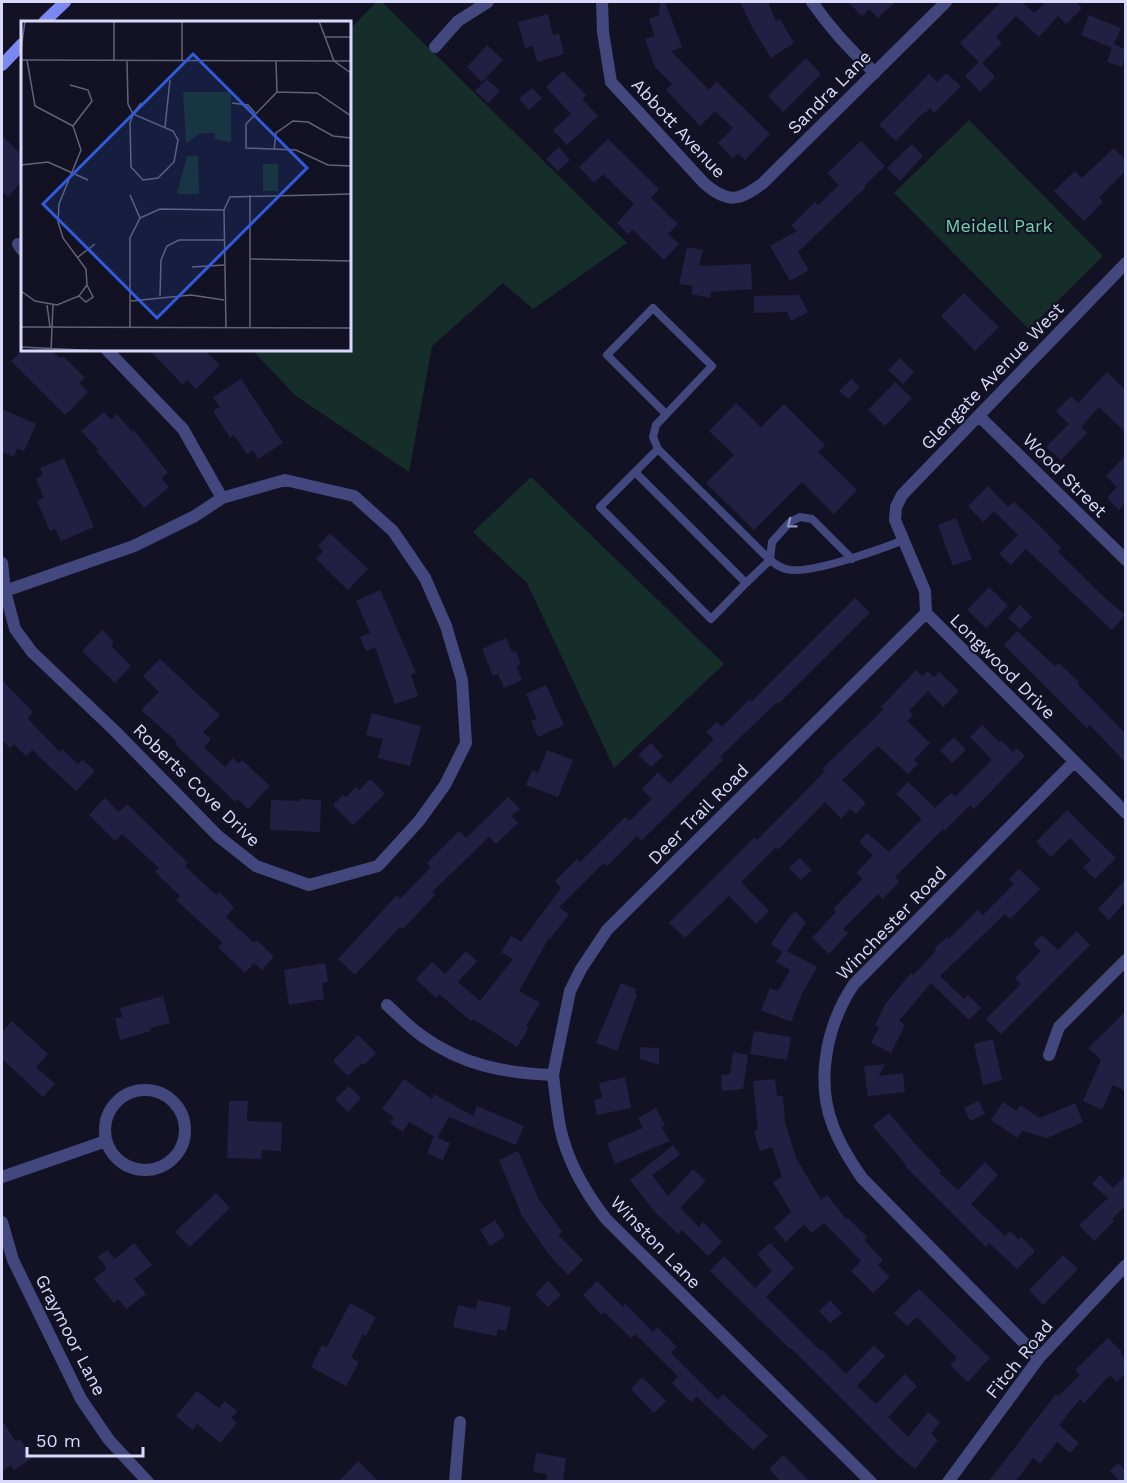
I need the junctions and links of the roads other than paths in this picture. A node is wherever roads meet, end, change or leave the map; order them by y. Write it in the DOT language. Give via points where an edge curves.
graph roads {
  1 [pos="65,2"];
  2 [pos="489,2"];
  3 [pos="602,2"];
  4 [pos="812,2"];
  5 [pos="946,2"];
  6 [pos="45,21"];
  7 [pos="21,45"];
  8 [pos="435,47"];
  9 [pos="2,65"];
  10 [pos="875,73"];
  11 [pos="731,199"];
  12 [pos="1125,263"];
  13 [pos="108,351"];
  14 [pos="666,414"];
  15 [pos="979,416"];
  16 [pos="658,449"];
  17 [pos="635,472"];
  18 [pos="222,498"];
  19 [pos="895,520"];
  20 [pos="904,540"];
  21 [pos="852,559"];
  22 [pos="770,560"];
  23 [pos="1125,560"];
  24 [pos="2,563"];
  25 [pos="746,584"];
  26 [pos="3,591"];
  27 [pos="926,613"];
  28 [pos="1074,762"];
  29 [pos="1125,813"];
  30 [pos="1125,960"];
  31 [pos="387,1005"];
  32 [pos="1049,1055"];
  33 [pos="553,1075"];
  34 [pos="106,1141"];
  35 [pos="2,1177"];
  36 [pos="2,1222"];
  37 [pos="1125,1265"];
  38 [pos="1039,1358"];
  39 [pos="460,1422"];
  40 [pos="148,1482"];
  41 [pos="455,1482"];
  42 [pos="871,1482"];
  43 [pos="948,1482"];
  1 -- 6 [label="main road"];
  2 -- 8 [label="street" via="458,21"];
  3 -- 11 [label="street, Abbott Avenue" via="611,82 704,183"];
  4 -- 10 [label="street" via="848,48"];
  5 -- 10 [label="street, Sandra Lane"];
  7 -- 9 [label="main road"];
  10 -- 11 [label="street, Sandra Lane" via="763,183 748,194"];
  12 -- 15 [label="street, Glengate Avenue West"];
  13 -- 18 [label="street" via="183,429"];
  14 -- 14 [label="lane" via="712,366 653,308 607,355"];
  14 -- 16 [label="lane" via="656,424 653,437"];
  15 -- 19 [label="street, Glengate Avenue West" via="902,495"];
  15 -- 23 [label="street, Wood Street"];
  16 -- 17 [label="lane"];
  16 -- 22 [label="lane"];
  17 -- 25 [label="lane"];
  17 -- 25 [label="lane" via="600,507 703,611 711,619"];
  18 -- 26 [label="street, Roberts Cove Drive" via="134,546"];
  18 -- 26 [label="street, Roberts Cove Drive" via="285,480 354,495 393,531 425,578 446,626 462,680 466,744 445,785 378,866 309,885 256,866 218,836 32,652 15,629"];
  19 -- 20 [label="street, Longwood Drive"];
  20 -- 21 [label="lane"];
  20 -- 27 [label="street, Longwood Drive" via="925,591"];
  21 -- 22 [label="lane" via="798,571"];
  21 -- 22 [label="lane, one-way" via="812,519 800,518 790,522 772,542"];
  22 -- 25 [label="lane"];
  24 -- 26 [label="street"];
  27 -- 28 [label="street, Longwood Drive"];
  27 -- 33 [label="street, Deer Trail Road" via="607,930 570,991"];
  28 -- 29 [label="street, Longwood Drive"];
  28 -- 38 [label="street, Winchester Road" via="854,984 832,1029 825,1073 833,1126 862,1179"];
  30 -- 32 [label="street" via="1059,1027"];
  31 -- 33 [label="street" via="422,1036 466,1060 518,1074"];
  33 -- 42 [label="street, Winston Lane" via="560,1129 575,1170 606,1219"];
  34 -- 34 [label="street" via="108,1113 127,1094 141,1090 167,1096 184,1118 186,1131 177,1155 156,1169 143,1171 120,1162"];
  34 -- 35 [label="street"];
  36 -- 40 [label="street, Graymoor Lane" via="13,1260 81,1399 109,1440"];
  37 -- 38 [label="street, Fitch Road"];
  38 -- 43 [label="street, Fitch Road"];
  39 -- 41 [label="street"];
}
